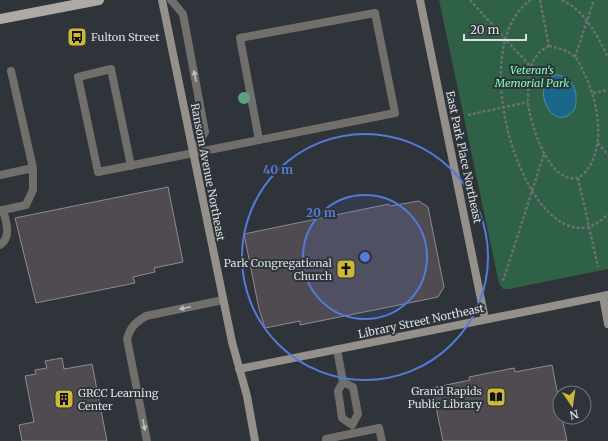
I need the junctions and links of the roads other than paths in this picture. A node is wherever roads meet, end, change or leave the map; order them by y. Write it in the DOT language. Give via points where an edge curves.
graph roads {
  1 [pos="99,0"];
  2 [pos="162,0"];
  3 [pos="171,0"];
  4 [pos="420,0"];
  5 [pos="0,19"];
  6 [pos="11,71"];
  7 [pos="259,140"];
  8 [pos="193,153"];
  9 [pos="131,166"];
  10 [pos="33,168"];
  11 [pos="0,175"];
  12 [pos="1,210"];
  13 [pos="0,245"];
  14 [pos="605,295"];
  15 [pos="223,300"];
  16 [pos="485,319"];
  17 [pos="608,324"];
  18 [pos="337,349"];
  19 [pos="239,369"];
  20 [pos="343,382"];
  21 [pos="353,429"];
  22 [pos="147,441"];
  23 [pos="255,441"];
  24 [pos="326,441"];
  25 [pos="382,441"];
  1 -- 5 [label="main road"];
  2 -- 8 [label="street, Ransom Avenue Northeast"];
  8 -- 3 [label="lane, one-way" via="205,132 183,14"];
  4 -- 16 [label="street, East Park Place Northeast"];
  6 -- 10 [label="lane"];
  7 -- 7 [label="lane" via="395,113 375,13 240,38"];
  7 -- 8 [label="lane"];
  8 -- 9 [label="lane"];
  8 -- 15 [label="street, Ransom Avenue Northeast"];
  9 -- 9 [label="lane" via="98,172 78,77 111,69"];
  10 -- 11 [label="lane"];
  10 -- 12 [label="lane" via="33,190 26,205"];
  12 -- 13 [label="lane" via="8,230"];
  14 -- 16 [label="street, Library Street Northeast"];
  14 -- 17 [label="street"];
  15 -- 19 [label="street, Ransom Avenue Northeast"];
  15 -- 22 [label="lane, one-way" via="146,316 129,330 127,339"];
  16 -- 18 [label="street, Library Street Northeast"];
  18 -- 19 [label="street, Library Street Northeast"];
  18 -- 20 [label="lane"];
  19 -- 23 [label="street, Ransom Avenue Northeast"];
  20 -- 21 [label="lane" via="338,391 342,418"];
  20 -- 21 [label="lane" via="353,387 358,414"];
  21 -- 24 [label="lane"];
  21 -- 25 [label="lane" via="379,428"];
}
